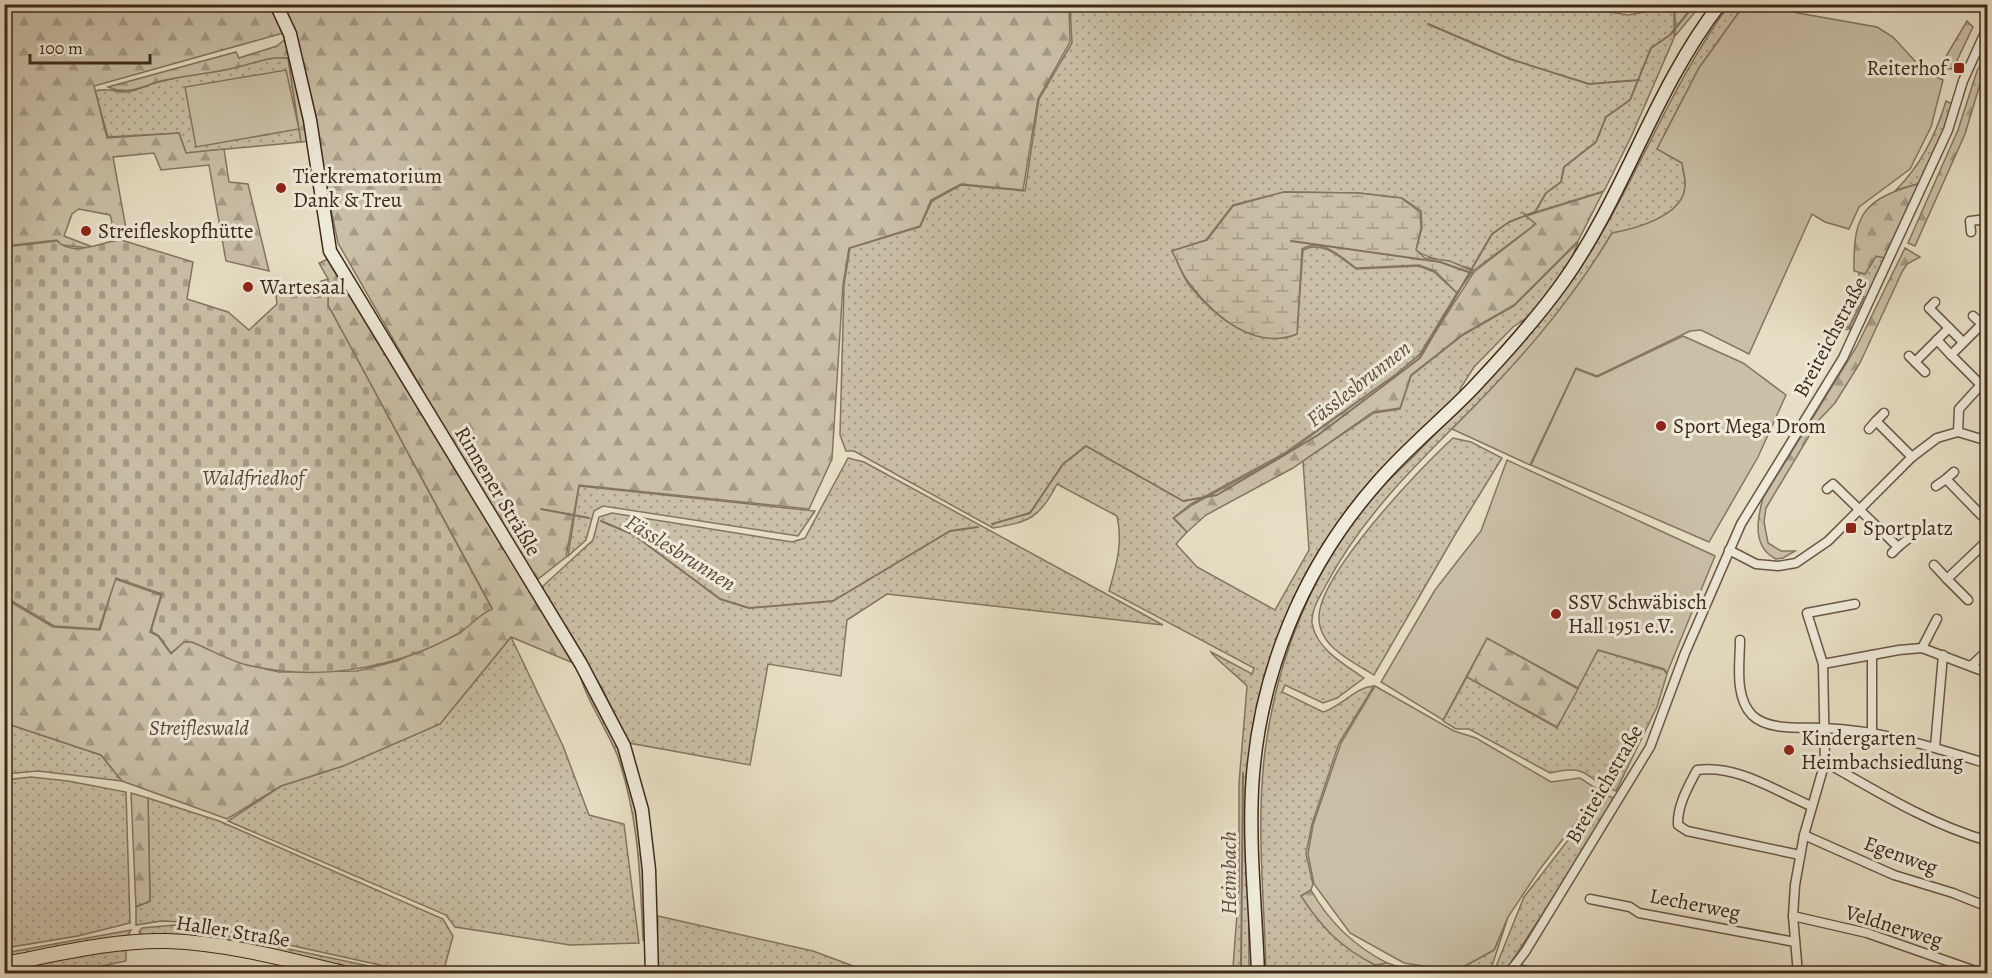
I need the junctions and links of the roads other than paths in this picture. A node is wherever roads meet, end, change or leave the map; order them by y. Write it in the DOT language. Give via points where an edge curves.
graph roads {
  1 [pos="276,4"];
  2 [pos="1720,4"];
  3 [pos="1988,26"];
  4 [pos="1988,219"];
  5 [pos="1971,232"];
  6 [pos="1929,308"];
  7 [pos="1973,315"];
  8 [pos="1985,327"];
  9 [pos="1949,328"];
  10 [pos="1937,340"];
  11 [pos="1963,342"];
  12 [pos="1951,355"];
  13 [pos="1925,372"];
  14 [pos="1988,377"];
  15 [pos="1980,384"];
  16 [pos="1884,413"];
  17 [pos="1876,421"];
  18 [pos="1869,429"];
  19 [pos="1958,432"];
  20 [pos="1988,441"];
  21 [pos="1912,457"];
  22 [pos="1954,472"];
  23 [pos="1946,478"];
  24 [pos="1832,484"];
  25 [pos="1936,486"];
  26 [pos="1859,511"];
  27 [pos="1987,519"];
  28 [pos="1908,539"];
  29 [pos="1988,540"];
  30 [pos="1729,550"];
  31 [pos="1934,565"];
  32 [pos="1947,579"];
  33 [pos="1968,600"];
  34 [pos="1855,604"];
  35 [pos="1937,619"];
  36 [pos="1740,640"];
  37 [pos="1922,648"];
  38 [pos="1988,650"];
  39 [pos="1872,655"];
  40 [pos="1943,655"];
  41 [pos="1823,664"];
  42 [pos="1971,666"];
  43 [pos="1988,673"];
  44 [pos="1824,728"];
  45 [pos="1872,732"];
  46 [pos="1935,747"];
  47 [pos="1825,762"];
  48 [pos="1988,764"];
  49 [pos="1811,806"];
  50 [pos="1804,835"];
  51 [pos="1988,841"];
  52 [pos="1800,855"];
  53 [pos="1590,899"];
  54 [pos="1988,907"];
  55 [pos="1793,916"];
  56 [pos="1795,942"];
  57 [pos="4,964"];
  58 [pos="1511,971"];
  59 [pos="347,974"];
  60 [pos="652,974"];
  61 [pos="1257,974"];
  62 [pos="1539,974"];
  63 [pos="1798,974"];
  64 [pos="1984,974"];
  1 -- 60 [label="main road, Rinnener Sträßle" via="290,34 310,120 330,251 581,664 624,746 642,810 649,870"];
  2 -- 61 [label="main road" via="1678,67 1612,201 1570,272 1471,390 1394,464 1358,506 1324,552 1294,610 1262,708 1254,763"];
  3 -- 30 [label="street, Breiteichstraße" via="1963,81 1948,130 1843,358 1755,498"];
  4 -- 5 [label="street" via="1970,217"];
  6 -- 9 [label="street"];
  7 -- 8 [label="street"];
  8 -- 11 [label="street"];
  9 -- 10 [label="street"];
  9 -- 11 [label="street"];
  10 -- 12 [label="street"];
  10 -- 13 [label="street" via="1912,359"];
  11 -- 12 [label="street"];
  12 -- 15 [label="street"];
  14 -- 15 [label="street"];
  15 -- 19 [label="street" via="1959,409"];
  16 -- 17 [label="street"];
  17 -- 18 [label="street"];
  17 -- 21 [label="street"];
  19 -- 20 [label="street"];
  19 -- 21 [label="street" via="1937,438"];
  21 -- 26 [label="street"];
  22 -- 23 [label="street"];
  23 -- 25 [label="street"];
  23 -- 27 [label="street"];
  24 -- 26 [label="street"];
  26 -- 28 [label="street" via="1895,550"];
  26 -- 30 [label="street" via="1828,541 1796,563 1756,564"];
  29 -- 32 [label="street"];
  30 -- 58 [label="street, Breiteichstraße" via="1650,747"];
  31 -- 32 [label="street"];
  32 -- 33 [label="street"];
  34 -- 41 [label="street" via="1807,613"];
  35 -- 37 [label="street"];
  36 -- 44 [label="street" via="1739,679 1743,699 1752,715 1780,726"];
  37 -- 39 [label="street"];
  37 -- 40 [label="street"];
  38 -- 42 [label="street"];
  39 -- 41 [label="street"];
  39 -- 45 [label="street"];
  40 -- 42 [label="street"];
  40 -- 46 [label="street"];
  41 -- 44 [label="street"];
  42 -- 43 [label="street"];
  44 -- 45 [label="street"];
  44 -- 47 [label="street"];
  45 -- 46 [label="street"];
  46 -- 48 [label="street"];
  47 -- 49 [label="street"];
  47 -- 51 [label="street" via="1908,810 1959,833"];
  49 -- 50 [label="street"];
  49 -- 52 [label="street" via="1714,768 1697,770 1683,797 1678,825 1687,831"];
  50 -- 52 [label="street"];
  50 -- 54 [label="street, Egenweg" via="1894,875"];
  52 -- 55 [label="street"];
  53 -- 56 [label="street, Lecherweg" via="1630,907 1639,913"];
  55 -- 56 [label="street"];
  55 -- 64 [label="street, Veldnerweg" via="1867,933"];
  56 -- 63 [label="street"];
  57 -- 59 [label="main road, Haller Straße" via="137,942 168,941 245,951"];
  58 -- 62 [label="street"];
}
